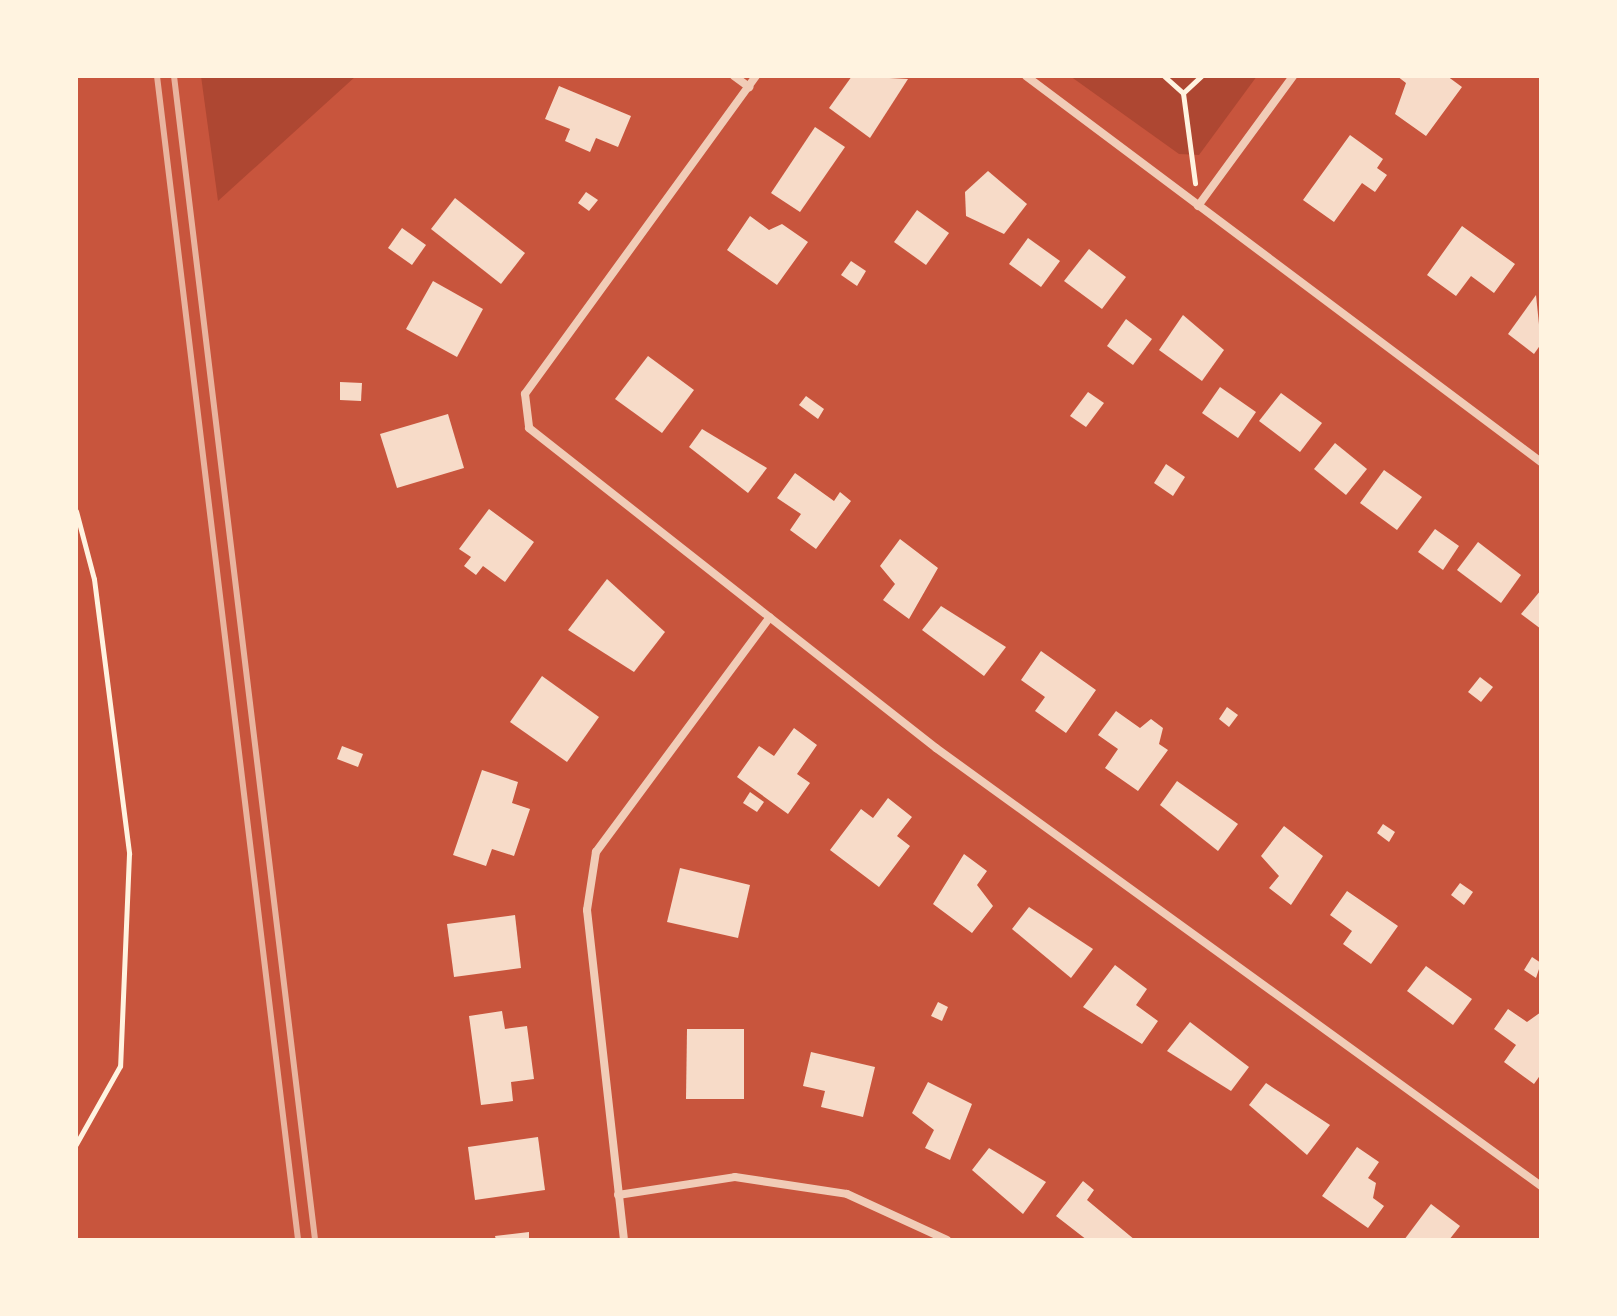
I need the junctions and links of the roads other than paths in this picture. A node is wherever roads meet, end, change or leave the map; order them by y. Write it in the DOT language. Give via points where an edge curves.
graph roads {
  1 [pos="734,76"];
  2 [pos="756,76"];
  3 [pos="1026,76"];
  4 [pos="1293,76"];
  5 [pos="749,87"];
  6 [pos="1198,206"];
  7 [pos="1541,462"];
  8 [pos="770,617"];
  9 [pos="1541,1186"];
  10 [pos="618,1195"];
  11 [pos="624,1240"];
  12 [pos="947,1240"];
  1 -- 5 [label="street"];
  2 -- 5 [label="street"];
  3 -- 6 [label="street"];
  4 -- 6 [label="street"];
  5 -- 8 [label="street" via="525,394 529,428"];
  6 -- 7 [label="street"];
  8 -- 9 [label="street" via="936,748"];
  8 -- 10 [label="street" via="596,852 587,910"];
  10 -- 11 [label="street"];
  10 -- 12 [label="street" via="735,1177 847,1194"];
}
